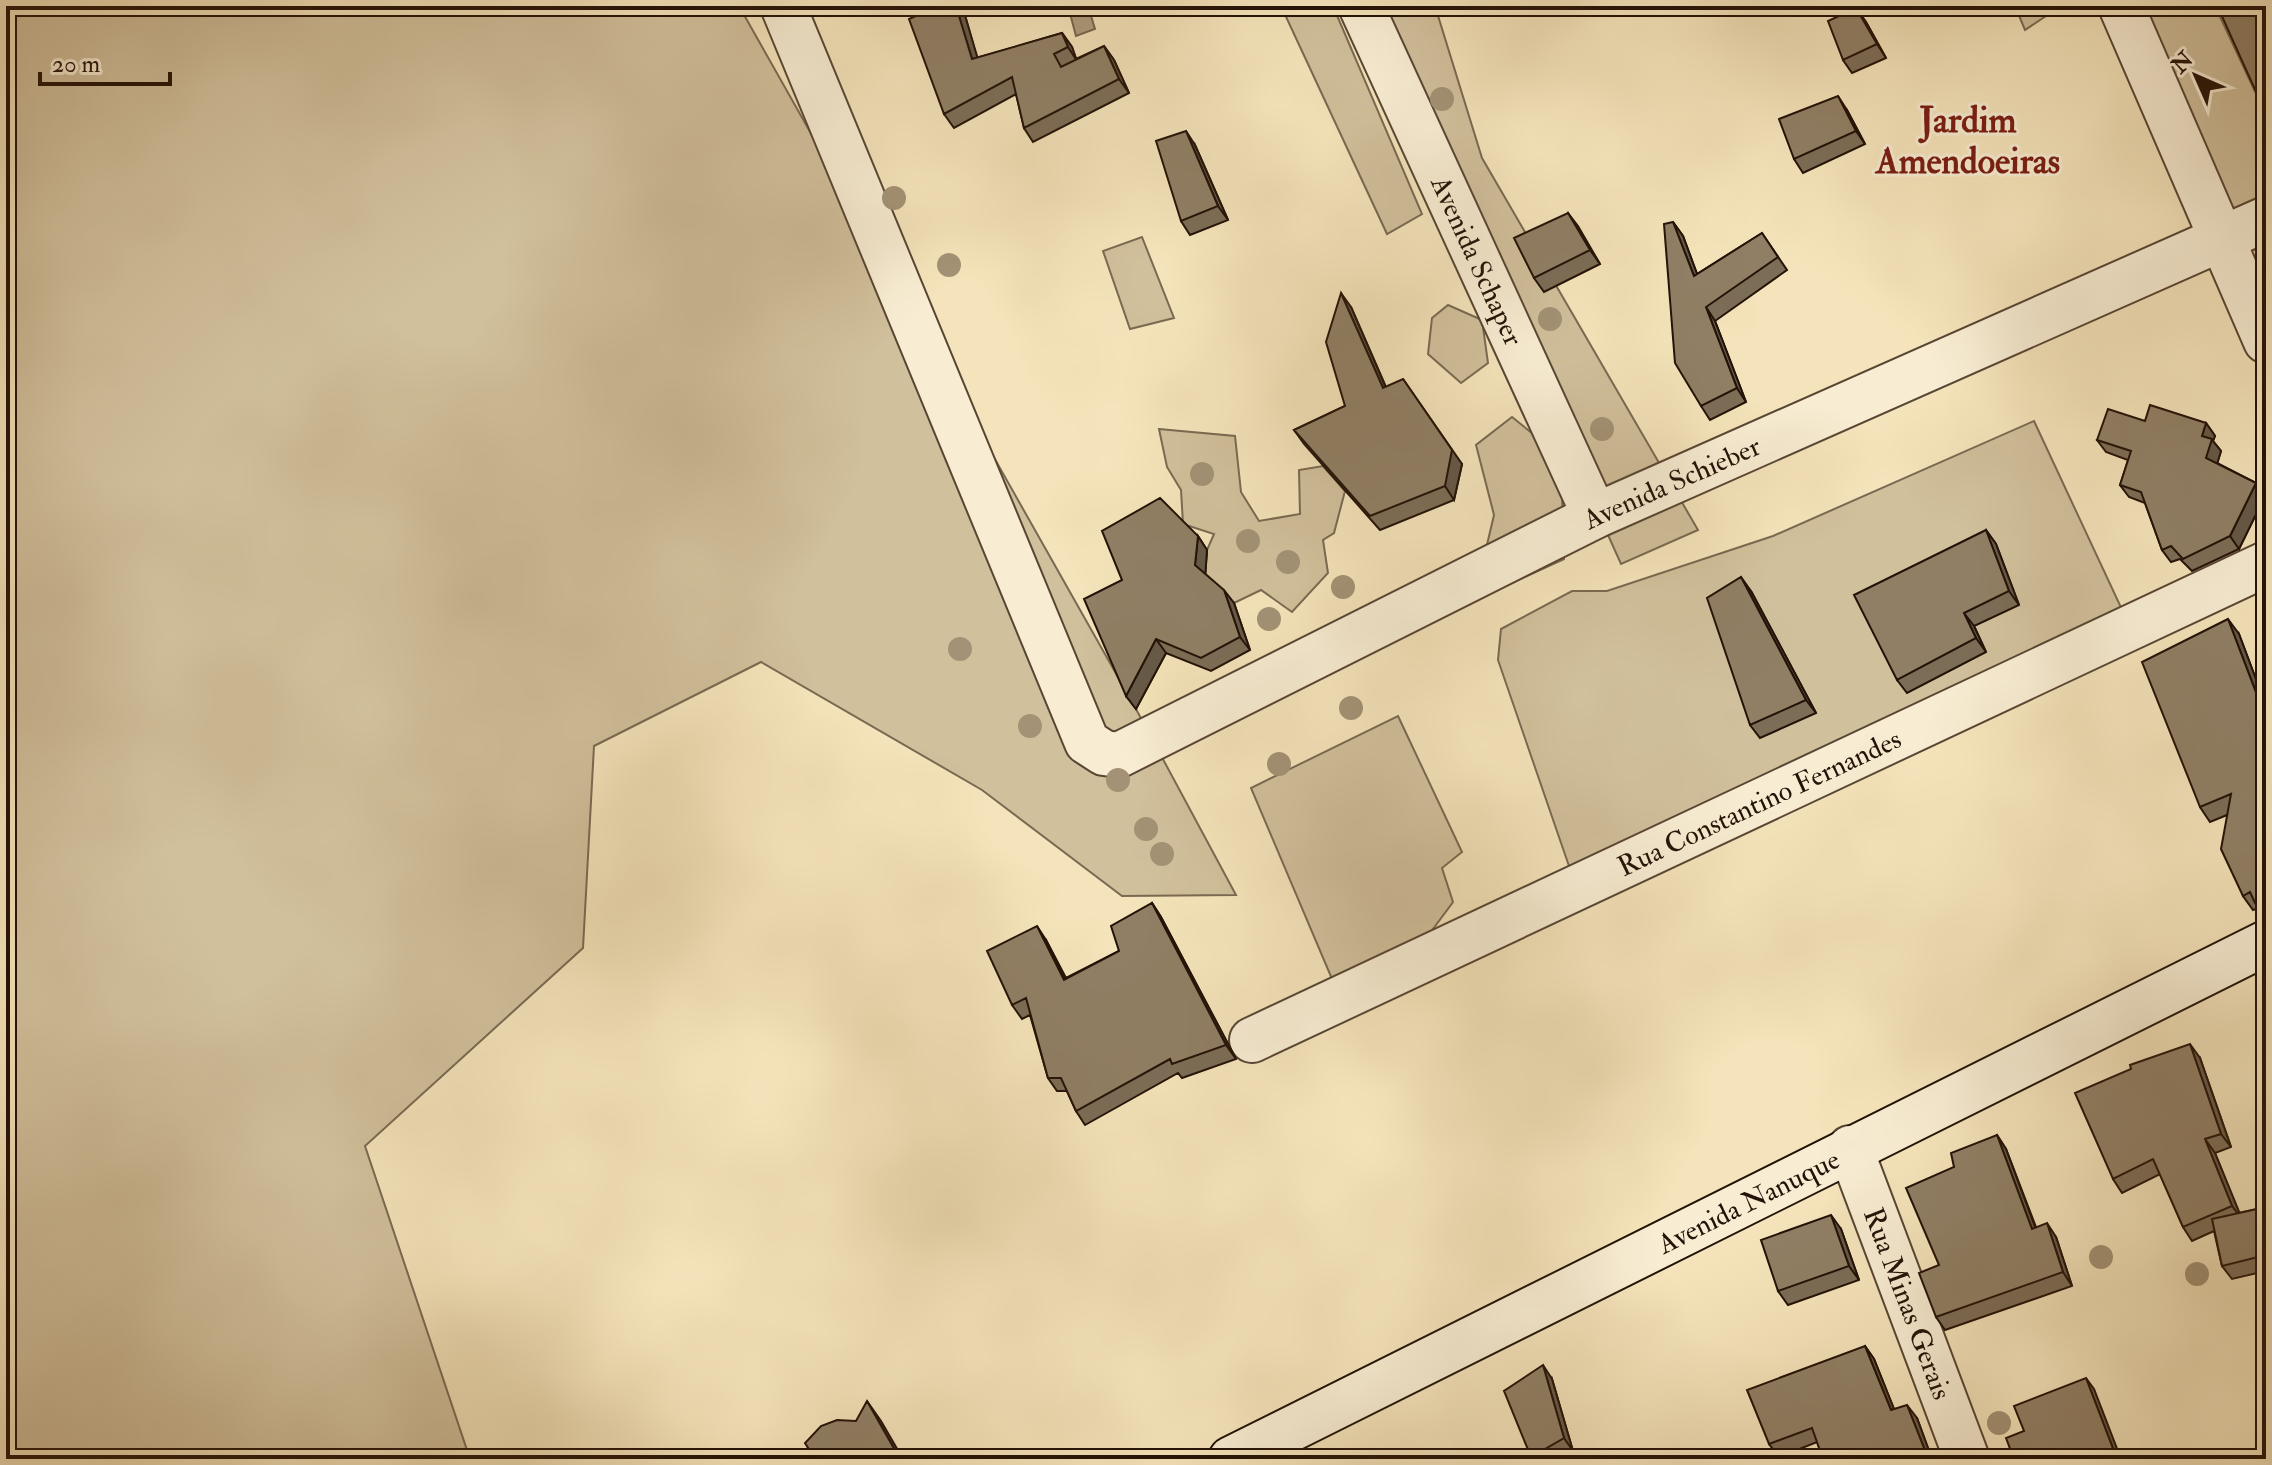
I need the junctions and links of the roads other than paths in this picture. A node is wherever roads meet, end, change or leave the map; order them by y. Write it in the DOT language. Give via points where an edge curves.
graph roads {
  1 [pos="783,6"];
  2 [pos="1361,6"];
  3 [pos="2121,6"];
  4 [pos="2266,219"];
  5 [pos="2222,237"];
  6 [pos="2266,341"];
  7 [pos="1595,516"];
  8 [pos="2266,564"];
  9 [pos="2266,943"];
  10 [pos="1252,1040"];
  11 [pos="1850,1148"];
  12 [pos="1231,1459"];
  13 [pos="1967,1459"];
  1 -- 7 [label="street, Avenida Schieber" via="1087,742 1104,753 1119,755"];
  2 -- 7 [label="street, Avenida Schaper"];
  3 -- 5 [label="street"];
  4 -- 5 [label="street, Avenida Schieber"];
  5 -- 6 [label="street"];
  5 -- 7 [label="street, Avenida Schieber"];
  8 -- 10 [label="street, Rua Constantino Fernandes"];
  9 -- 11 [label="street, Avenida Nanuque"];
  11 -- 12 [label="street, Avenida Nanuque"];
  11 -- 13 [label="street, Rua Minas Gerais"];
}
